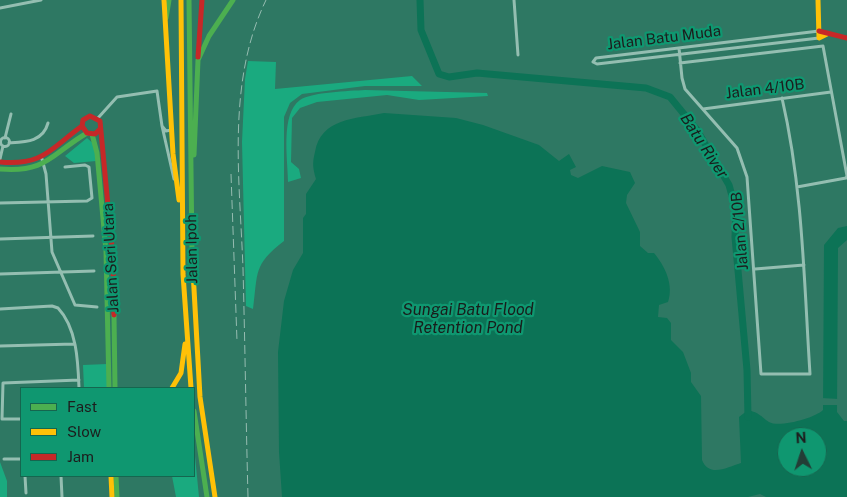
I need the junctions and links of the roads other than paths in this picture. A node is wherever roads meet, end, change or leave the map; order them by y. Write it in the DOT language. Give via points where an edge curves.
graph roads {
  1 [pos="41,0"];
  2 [pos="181,0"];
  3 [pos="189,0"];
  4 [pos="233,0"];
  5 [pos="514,0"];
  6 [pos="818,0"];
  7 [pos="165,1"];
  8 [pos="201,1"];
  9 [pos="0,8"];
  10 [pos="819,31"];
  11 [pos="827,34"];
  12 [pos="819,38"];
  13 [pos="847,38"];
  14 [pos="679,48"];
  15 [pos="518,55"];
  16 [pos="680,55"];
  17 [pos="198,60"];
  18 [pos="680,63"];
  19 [pos="831,92"];
  20 [pos="782,98"];
  21 [pos="702,109"];
  22 [pos="11,114"];
  23 [pos="98,118"];
  24 [pos="48,123"];
  25 [pos="82,126"];
  26 [pos="162,126"];
  27 [pos="100,129"];
  28 [pos="172,129"];
  29 [pos="90,134"];
  30 [pos="5,138"];
  31 [pos="0,141"];
  32 [pos="9,143"];
  33 [pos="3,146"];
  34 [pos="42,159"];
  35 [pos="0,160"];
  36 [pos="44,165"];
  37 [pos="65,167"];
  38 [pos="0,169"];
  39 [pos="846,178"];
  40 [pos="797,187"];
  41 [pos="177,189"];
  42 [pos="48,201"];
  43 [pos="0,204"];
  44 [pos="191,215"];
  45 [pos="182,216"];
  46 [pos="93,236"];
  47 [pos="50,237"];
  48 [pos="0,239"];
  49 [pos="804,265"];
  50 [pos="755,269"];
  51 [pos="94,271"];
  52 [pos="60,272"];
  53 [pos="0,274"];
  54 [pos="97,307"];
  55 [pos="0,309"];
  56 [pos="186,340"];
  57 [pos="74,344"];
  58 [pos="0,346"];
  59 [pos="79,380"];
  60 [pos="79,387"];
  61 [pos="109,387"];
  62 [pos="115,387"];
  63 [pos="173,387"];
  64 [pos="191,387"];
  65 [pos="195,418"];
  66 [pos="20,419"];
  67 [pos="20,458"];
  68 [pos="4,459"];
  69 [pos="25,477"];
  70 [pos="61,477"];
  71 [pos="111,477"];
  72 [pos="116,477"];
  73 [pos="26,493"];
  74 [pos="62,497"];
  75 [pos="112,497"];
  76 [pos="117,497"];
  77 [pos="207,497"];
  78 [pos="215,497"];
  1 -- 9 [label="street"];
  2 -- 45 [label="main road, Jalan Ipoh"];
  3 -- 44 [label="main road, Jalan Ipoh"];
  4 -- 17 [label="main road" via="209,36"];
  5 -- 15 [label="street"];
  6 -- 10 [label="main road"];
  7 -- 28 [label="main road"];
  8 -- 17 [label="main road"];
  10 -- 11 [label="main road"];
  10 -- 12 [label="main road"];
  10 -- 14 [label="street, Jalan Batu Muda"];
  11 -- 12 [label="main road"];
  11 -- 13 [label="main road"];
  12 -- 16 [label="street, Jalan Batu Muda"];
  14 -- 16 [label="street, Jalan 2/10B"];
  14 -- 16 [label="street, Jalan Batu Muda" via="596,58 593,62"];
  16 -- 18 [label="street, Jalan 2/10B"];
  17 -- 44 [label="main road"];
  18 -- 19 [label="street" via="820,46 824,48"];
  18 -- 21 [label="street, Jalan 2/10B" via="685,89"];
  19 -- 20 [label="street, Jalan 4/10B"];
  19 -- 39 [label="street"];
  20 -- 21 [label="street, Jalan 4/10B"];
  20 -- 40 [label="street"];
  21 -- 50 [label="street, Jalan 2/10B" via="736,148 747,178"];
  22 -- 30 [label="street"];
  23 -- 25 [label="main road" via="88,116"];
  23 -- 26 [label="street" via="117,96 157,91"];
  23 -- 27 [label="main road"];
  24 -- 32 [label="street" via="39,137"];
  25 -- 29 [label="main road"];
  25 -- 34 [label="main road"];
  26 -- 28 [label="street" via="169,132"];
  26 -- 41 [label="street"];
  27 -- 29 [label="main road"];
  27 -- 62 [label="main road, Jalan Seri Utara" via="113,260"];
  28 -- 41 [label="main road"];
  29 -- 36 [label="main road"];
  29 -- 61 [label="main road, Jalan Seri Utara" via="96,147 106,251"];
  30 -- 31 [label="street"];
  30 -- 32 [label="street"];
  31 -- 33 [label="street"];
  32 -- 33 [label="street"];
  33 -- 35 [label="street"];
  34 -- 35 [label="main road" via="24,164"];
  34 -- 36 [label="street"];
  36 -- 38 [label="main road" via="21,170"];
  36 -- 42 [label="street"];
  37 -- 42 [label="street" via="89,167 92,198"];
  39 -- 40 [label="street"];
  40 -- 49 [label="street"];
  41 -- 45 [label="main road"];
  42 -- 43 [label="street"];
  42 -- 47 [label="street"];
  44 -- 78 [label="main road, Jalan Ipoh" via="200,397"];
  45 -- 56 [label="main road, Jalan Ipoh"];
  46 -- 47 [label="street"];
  47 -- 48 [label="street"];
  47 -- 52 [label="street"];
  49 -- 50 [label="street"];
  49 -- 50 [label="street, Jalan 2/10B" via="810,374 760,374"];
  51 -- 52 [label="street"];
  52 -- 53 [label="street"];
  52 -- 54 [label="street" via="76,306"];
  55 -- 57 [label="street" via="55,307 62,312"];
  56 -- 63 [label="main road" via="182,373"];
  56 -- 64 [label="main road, Jalan Ipoh"];
  57 -- 58 [label="street"];
  57 -- 59 [label="street"];
  59 -- 60 [label="street"];
  59 -- 66 [label="street" via="3,383 2,419"];
  65 -- 77 [label="main road"];
  67 -- 68 [label="street"];
  69 -- 73 [label="street"];
  70 -- 74 [label="street"];
  71 -- 75 [label="main road"];
  72 -- 76 [label="main road"];
}
